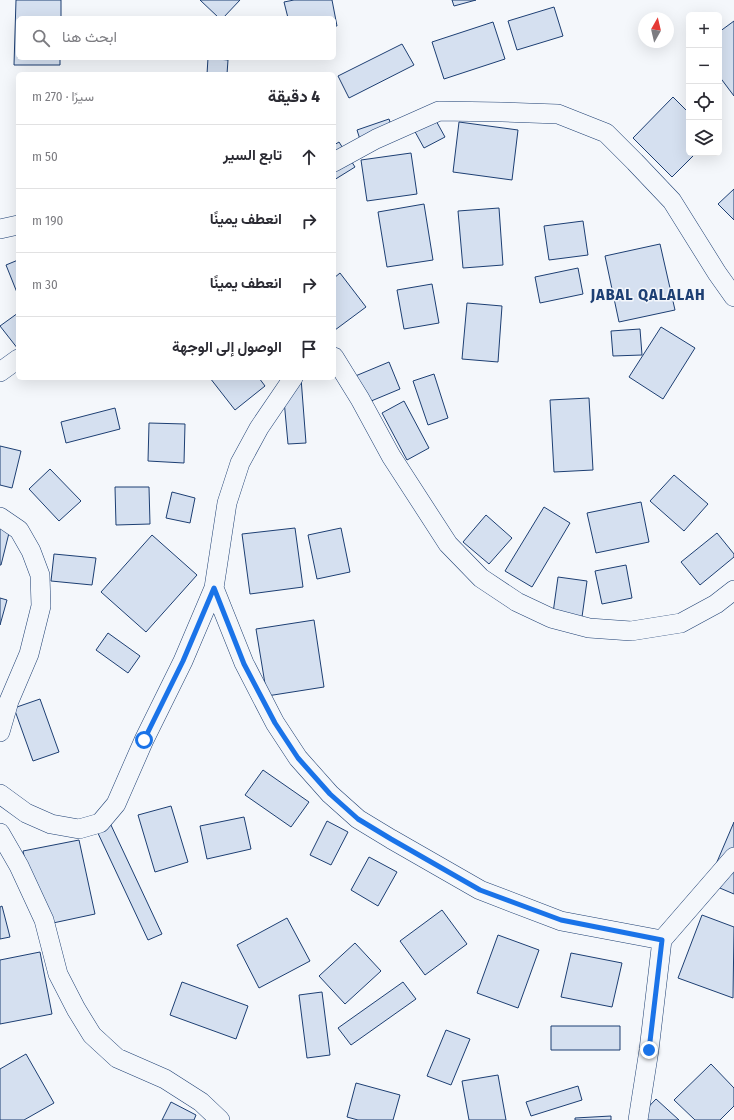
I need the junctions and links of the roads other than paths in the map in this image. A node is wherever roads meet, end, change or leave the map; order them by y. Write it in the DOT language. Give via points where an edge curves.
graph roads {
  1 [pos="336,161"];
  2 [pos="16,225"];
  3 [pos="0,229"];
  4 [pos="734,297"];
  5 [pos="16,360"];
  6 [pos="336,360"];
  7 [pos="0,372"];
  8 [pos="292,380"];
  9 [pos="0,516"];
  10 [pos="214,588"];
  11 [pos="734,590"];
  12 [pos="0,732"];
  13 [pos="0,794"];
  14 [pos="0,832"];
  15 [pos="734,857"];
  16 [pos="662,940"];
  17 [pos="220,1120"];
  18 [pos="638,1120"];
  1 -- 4 [label="street" via="376,139 439,111 558,114 606,133 635,162 672,201"];
  2 -- 3 [label="street"];
  5 -- 7 [label="street"];
  6 -- 11 [label="street" via="391,456 448,544 481,578 517,602 551,618 589,628 631,631 681,623 716,604"];
  8 -- 10 [label="street" via="259,428 240,463 227,503"];
  9 -- 12 [label="street" via="19,530 31,551 40,575 41,606 29,654"];
  10 -- 13 [label="street" via="116,804 100,823 80,829 51,824 26,814"];
  10 -- 16 [label="street" via="244,664 275,723 298,758 330,794 358,819 480,890 561,920"];
  14 -- 17 [label="street" via="44,920 58,974 92,1035 117,1058 165,1079 201,1102"];
  15 -- 16 [label="street"];
  16 -- 18 [label="street"];
}
